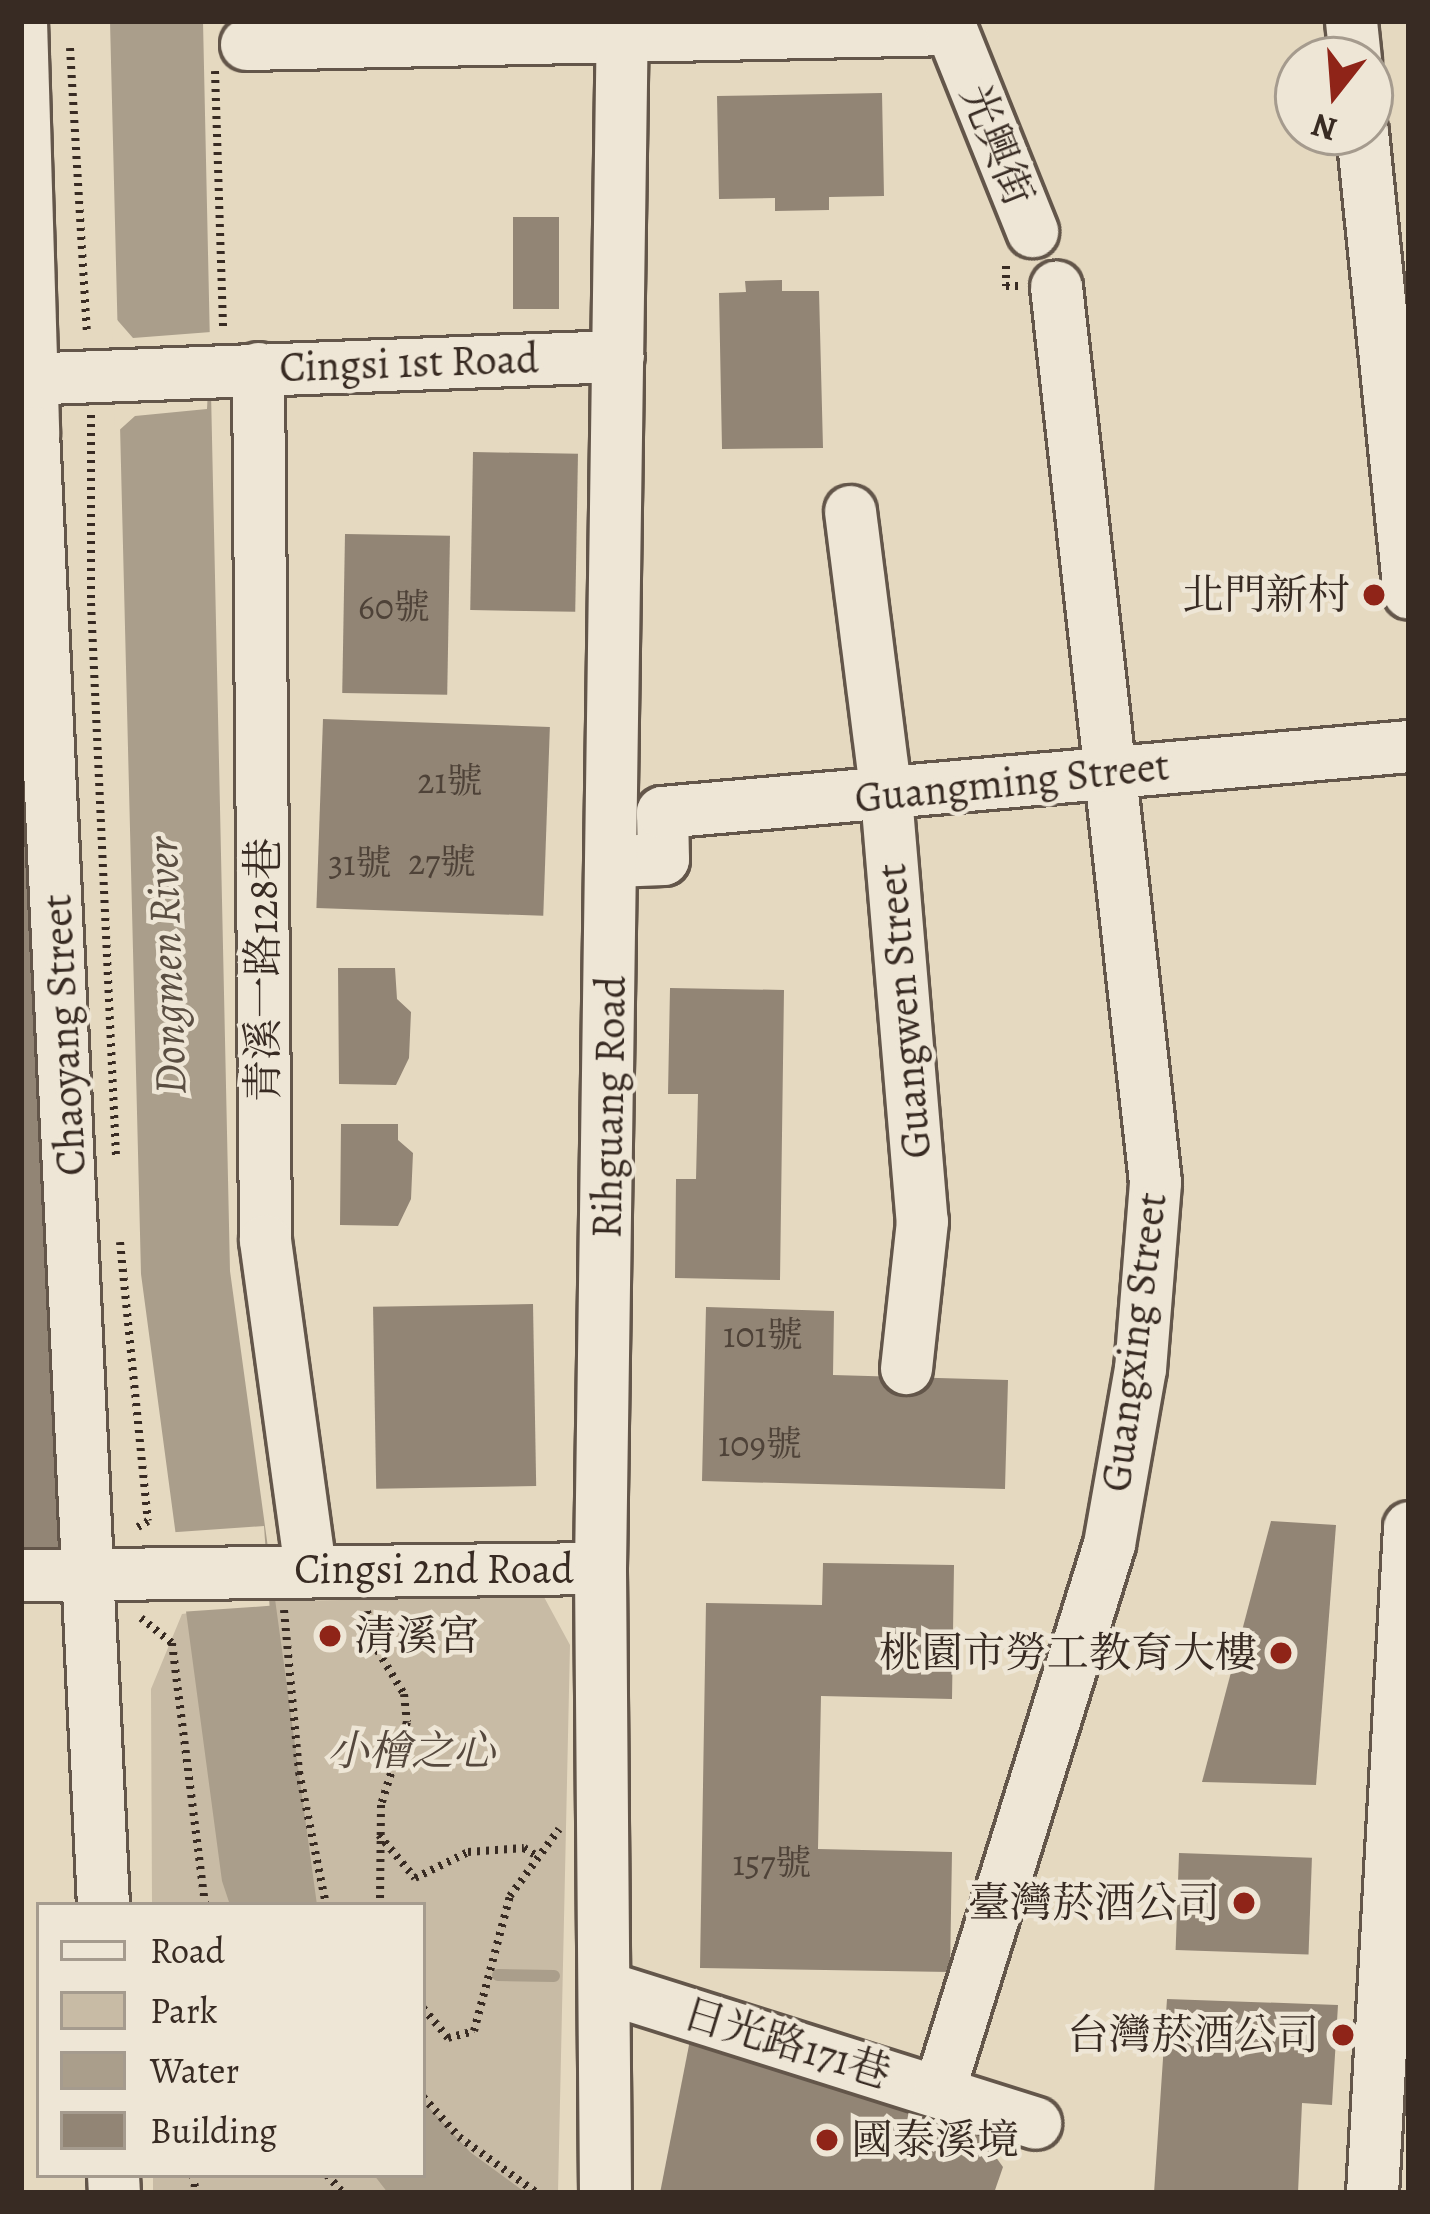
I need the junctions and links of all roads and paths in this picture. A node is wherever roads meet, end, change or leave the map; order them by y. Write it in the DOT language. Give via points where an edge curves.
graph roads {
  1 [pos="21,21"];
  2 [pos="622,27"];
  3 [pos="70,44"];
  4 [pos="230,56"];
  5 [pos="1364,156"];
  6 [pos="1032,231"];
  7 [pos="1056,286"];
  8 [pos="619,356"];
  9 [pos="227,361"];
  10 [pos="101,377"];
  11 [pos="26,379"];
  12 [pos="850,511"];
  13 [pos="1409,593"];
  14 [pos="1409,746"];
  15 [pos="1114,771"];
  16 [pos="886,796"];
  17 [pos="638,860"];
  18 [pos="116,1161"];
  19 [pos="119,1229"];
  20 [pos="905,1368"];
  21 [pos="138,1527"];
  22 [pos="1409,1527"];
  23 [pos="600,1568"];
  24 [pos="21,1574"];
  25 [pos="91,1574"];
  26 [pos="287,1579"];
  27 [pos="367,1597"];
  28 [pos="140,1618"];
  29 [pos="574,1816"];
  30 [pos="377,1830"];
  31 [pos="537,1856"];
  32 [pos="103,1902"];
  33 [pos="206,1902"];
  34 [pos="325,1902"];
  35 [pos="380,1902"];
  36 [pos="608,1988"];
  37 [pos="426,2012"];
  38 [pos="939,2090"];
  39 [pos="426,2100"];
  40 [pos="1035,2122"];
  41 [pos="537,2193"];
  42 [pos="605,2193"];
  43 [pos="1372,2193"];
  1 -- 11 [label="street, Chaoyang Street"];
  2 -- 4 [label="street"];
  2 -- 6 [label="street, 光興街" via="951,29"];
  2 -- 8 [label="street, Rihguang Road"];
  3 -- 10 [label="path"];
  4 -- 9 [label="path"];
  5 -- 13 [label="street"];
  7 -- 15 [label="street, Guangxing Street"];
  8 -- 9 [label="street, Cingsi 1st Road"];
  8 -- 17 [label="street, Rihguang Road"];
  9 -- 10 [label="street, Cingsi 1st Road"];
  9 -- 26 [label="street, 青溪一路128巷"];
  10 -- 11 [label="street"];
  10 -- 18 [label="path" via="91,603"];
  11 -- 25 [label="street, Chaoyang Street"];
  12 -- 16 [label="street, Guangwen Street"];
  14 -- 15 [label="street, Guangming Street"];
  15 -- 16 [label="street, Guangming Street"];
  15 -- 38 [label="street, Guangxing Street" via="1155,1182 1140,1369 1109,1544"];
  16 -- 17 [label="street, Guangming Street" via="662,812"];
  16 -- 20 [label="street, Guangwen Street" via="922,1221"];
  17 -- 23 [label="street, Rihguang Road"];
  19 -- 21 [label="path" via="148,1521"];
  22 -- 43 [label="street"];
  23 -- 26 [label="street, Cingsi 2nd Road"];
  23 -- 36 [label="street, Rihguang Road"];
  24 -- 25 [label="street"];
  25 -- 26 [label="street, Cingsi 2nd Road"];
  25 -- 32 [label="street, Chaoyang Street"];
  26 -- 34 [label="path" via="285,1671"];
  27 -- 30 [label="path" via="367,1630 404,1694 407,1722"];
  28 -- 33 [label="path" via="172,1642"];
  29 -- 31 [label="path"];
  30 -- 31 [label="path" via="395,1863 415,1878 468,1852 524,1848"];
  30 -- 35 [label="path"];
  31 -- 37 [label="path" via="498,1927 474,2030 448,2038"];
  36 -- 38 [label="street, 日光路171巷"];
  36 -- 42 [label="street, Rihguang Road"];
  38 -- 40 [label="street, 日光路171巷"];
  39 -- 41 [label="path" via="459,2137"];
}
